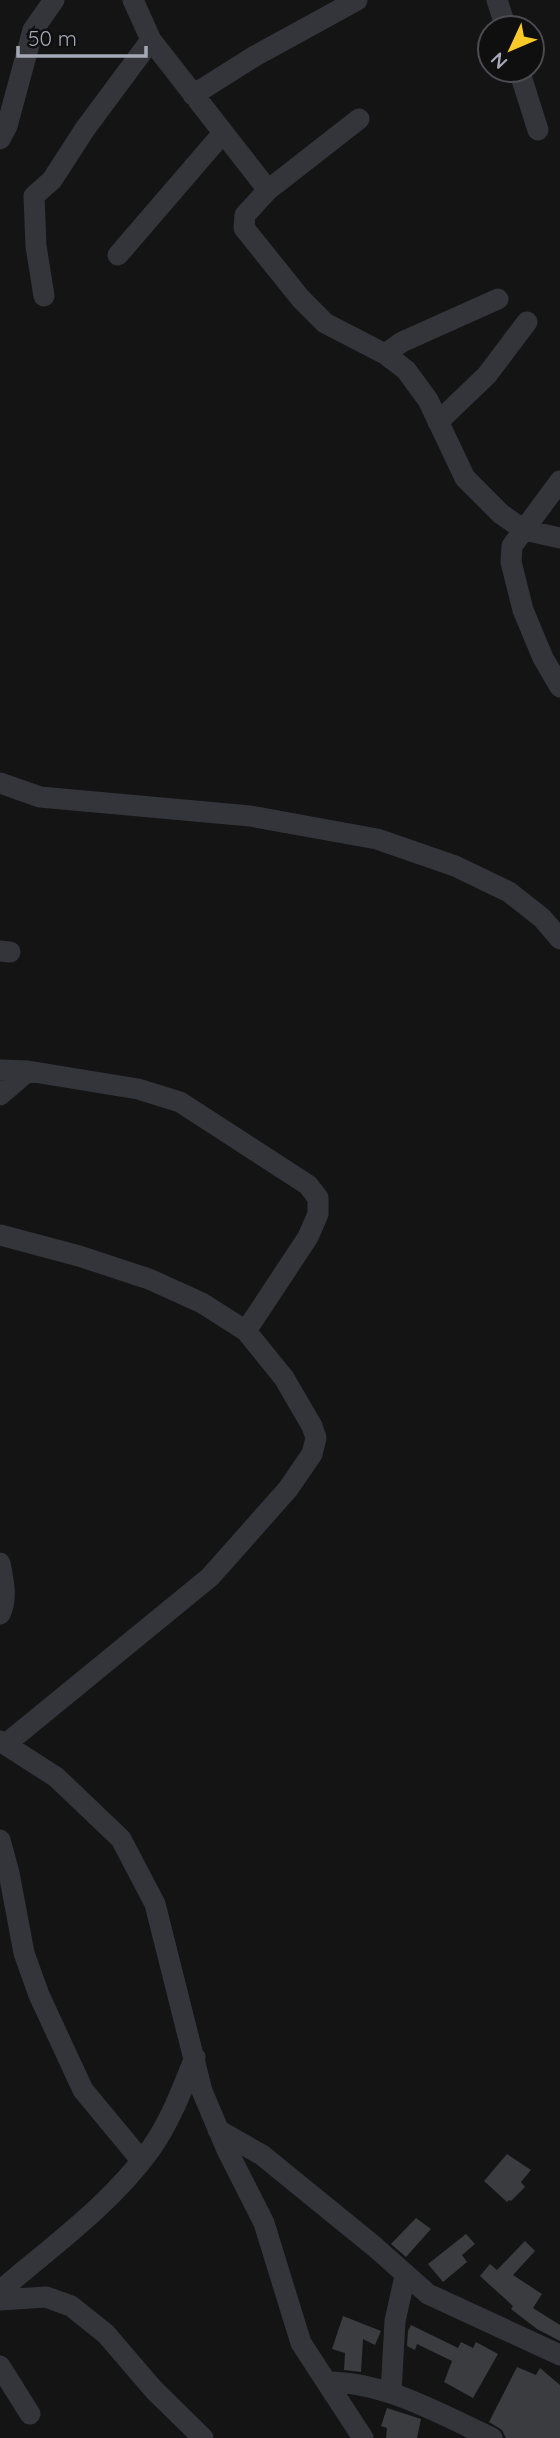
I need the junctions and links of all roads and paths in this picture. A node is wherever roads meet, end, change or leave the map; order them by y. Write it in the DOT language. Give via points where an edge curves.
graph roads {
  1 [pos="54,0"];
  2 [pos="134,0"];
  3 [pos="357,0"];
  4 [pos="151,40"];
  5 [pos="523,84"];
  6 [pos="194,95"];
  7 [pos="359,119"];
  8 [pos="538,130"];
  9 [pos="223,133"];
  10 [pos="0,139"];
  11 [pos="268,190"];
  12 [pos="118,255"];
  13 [pos="44,296"];
  14 [pos="498,299"];
  15 [pos="527,322"];
  16 [pos="385,354"];
  17 [pos="438,422"];
  18 [pos="560,481"];
  19 [pos="524,530"];
  20 [pos="560,538"];
  21 [pos="560,687"];
  22 [pos="0,783"];
  23 [pos="560,939"];
  24 [pos="0,1070"];
  25 [pos="28,1072"];
  26 [pos="0,1095"];
  27 [pos="0,1235"];
  28 [pos="246,1331"];
  29 [pos="0,1563"];
  30 [pos="0,1614"];
  31 [pos="3,1743"];
  32 [pos="0,1840"];
  33 [pos="195,2057"];
  34 [pos="218,2130"];
  35 [pos="141,2160"];
  36 [pos="405,2276"];
  37 [pos="0,2291"];
  38 [pos="0,2301"];
  39 [pos="560,2355"];
  40 [pos="0,2366"];
  41 [pos="327,2382"];
  42 [pos="391,2393"];
  43 [pos="30,2414"];
  44 [pos="203,2438"];
  45 [pos="363,2438"];
  46 [pos="492,2438"];
  1 -- 10 [label="street" via="33,30"];
  2 -- 4 [label="street"];
  3 -- 6 [label="street"];
  4 -- 6 [label="street"];
  4 -- 13 [label="street" via="52,180 34,196"];
  5 -- 8 [label="street"];
  6 -- 9 [label="street"];
  7 -- 11 [label="street"];
  9 -- 11 [label="street"];
  9 -- 12 [label="street"];
  11 -- 16 [label="street" via="245,215 244,228 326,323"];
  14 -- 16 [label="street"];
  15 -- 17 [label="street" via="487,375"];
  16 -- 17 [label="street" via="407,370"];
  17 -- 19 [label="street" via="466,478"];
  18 -- 19 [label="street"];
  19 -- 20 [label="street"];
  19 -- 21 [label="street" via="512,546 511,562 523,610"];
  22 -- 23 [label="street" via="40,797 250,817 377,839 455,866 509,892"];
  24 -- 25 [label="street"];
  25 -- 26 [label="street"];
  25 -- 28 [label="street" via="138,1089 180,1102 309,1185 318,1198 318,1214 308,1237"];
  27 -- 28 [label="street" via="149,1279 202,1303"];
  28 -- 31 [label="street" via="284,1378 312,1426 316,1438 312,1454 288,1489 210,1577"];
  29 -- 30 [label="street" via="5,1592"];
  31 -- 33 [label="street" via="56,1777 121,1839 155,1904"];
  32 -- 35 [label="street" via="24,1954 38,1995 83,2090"];
  33 -- 34 [label="street" via="202,2091"];
  33 -- 35 [label="street" via="177,2103"];
  34 -- 36 [label="street" via="262,2155"];
  34 -- 41 [label="street" via="264,2223 302,2343"];
  35 -- 37 [label="street" via="116,2191"];
  36 -- 39 [label="street" via="428,2294"];
  36 -- 42 [label="street" via="395,2321"];
  38 -- 44 [label="street" via="46,2297 71,2306 106,2334"];
  40 -- 43 [label="street"];
  41 -- 42 [label="street" via="365,2384"];
  41 -- 45 [label="street"];
  42 -- 46 [label="street"];
}
